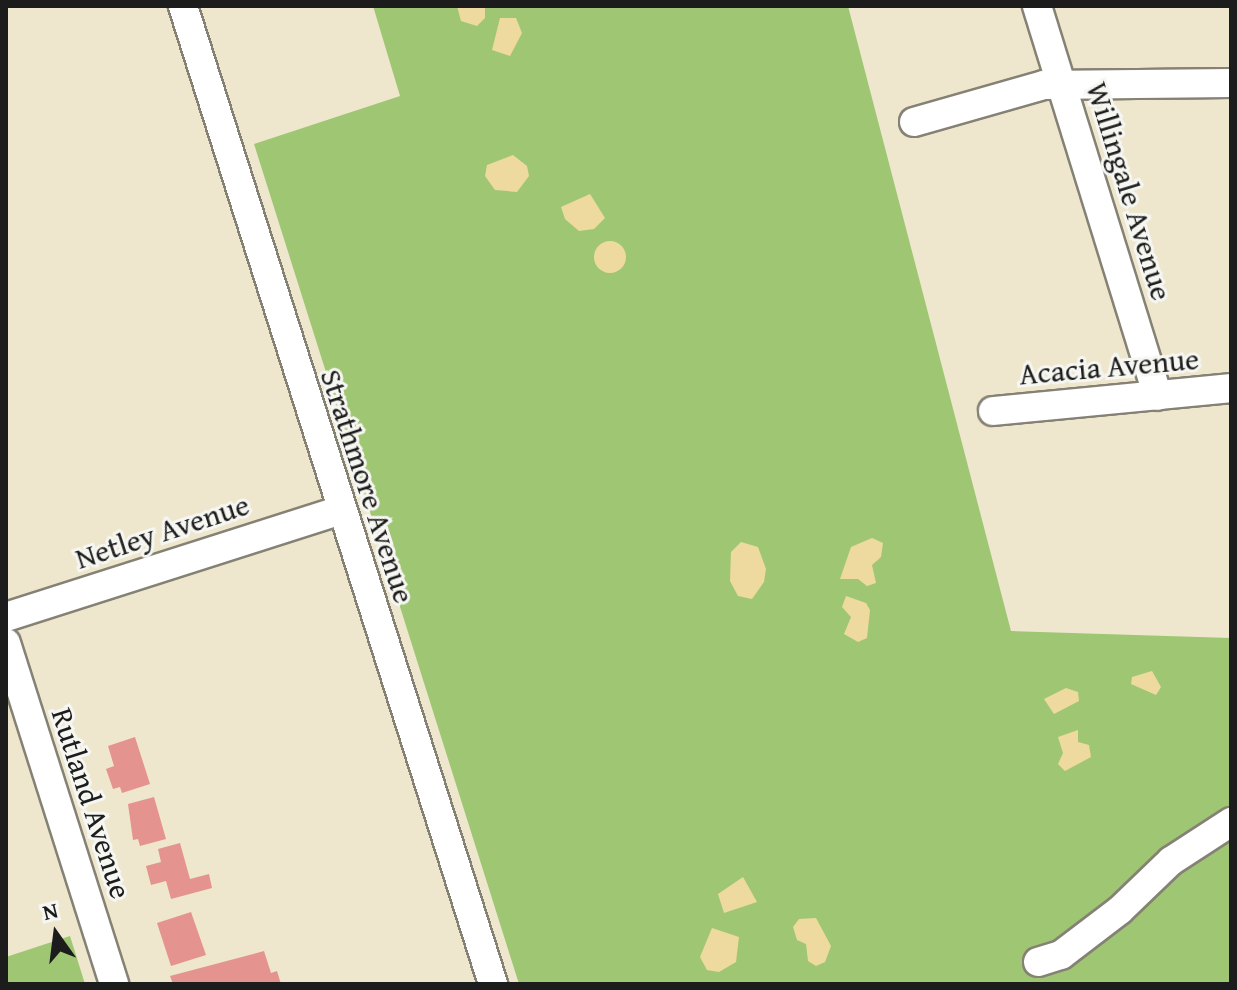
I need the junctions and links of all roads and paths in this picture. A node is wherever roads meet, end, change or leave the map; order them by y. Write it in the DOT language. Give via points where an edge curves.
graph roads {
  1 [pos="183,6"];
  2 [pos="1037,6"];
  3 [pos="1231,83"];
  4 [pos="1061,86"];
  5 [pos="914,122"];
  6 [pos="1231,388"];
  7 [pos="1158,396"];
  8 [pos="993,411"];
  9 [pos="339,511"];
  10 [pos="6,617"];
  11 [pos="6,643"];
  12 [pos="1231,822"];
  13 [pos="1038,962"];
  14 [pos="114,984"];
  15 [pos="493,984"];
  1 -- 9 [label="street, Strathmore Avenue"];
  2 -- 4 [label="street, Willingale Avenue"];
  3 -- 4 [label="street"];
  4 -- 5 [label="street" via="1044,85"];
  4 -- 7 [label="street, Willingale Avenue"];
  6 -- 7 [label="street, Acacia Avenue"];
  7 -- 8 [label="street, Acacia Avenue"];
  9 -- 10 [label="street, Netley Avenue"];
  9 -- 15 [label="street, Strathmore Avenue"];
  11 -- 14 [label="street, Rutland Avenue"];
  12 -- 13 [label="street" via="1171,861 1120,910 1061,955"];
}
